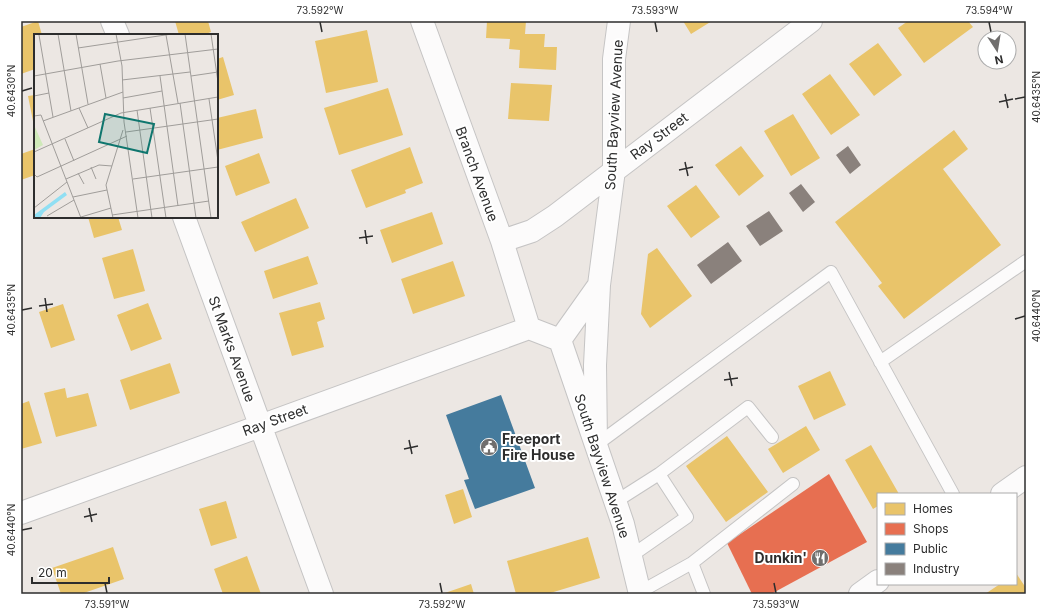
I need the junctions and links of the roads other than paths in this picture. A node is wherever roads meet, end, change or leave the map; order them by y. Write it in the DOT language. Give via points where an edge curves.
graph roads {
  1 [pos="112,21"];
  2 [pos="422,21"];
  3 [pos="620,21"];
  4 [pos="811,21"];
  5 [pos="118,34"];
  6 [pos="614,170"];
  7 [pos="184,218"];
  8 [pos="502,241"];
  9 [pos="1026,261"];
  10 [pos="599,285"];
  11 [pos="529,328"];
  12 [pos="560,340"];
  13 [pos="880,362"];
  14 [pos="260,425"];
  15 [pos="772,437"];
  16 [pos="596,445"];
  17 [pos="659,474"];
  18 [pos="1026,477"];
  19 [pos="793,484"];
  20 [pos="953,493"];
  21 [pos="1003,493"];
  22 [pos="615,502"];
  23 [pos="21,513"];
  24 [pos="631,556"];
  25 [pos="692,563"];
  26 [pos="877,582"];
  27 [pos="640,593"];
  28 [pos="322,594"];
  29 [pos="704,594"];
  30 [pos="860,594"];
  1 -- 5 [label="street"];
  2 -- 8 [label="street, Branch Avenue"];
  3 -- 6 [label="street, South Bayview Avenue" via="614,59"];
  4 -- 6 [label="street, Ray Street"];
  6 -- 8 [label="street, Ray Street" via="532,231"];
  6 -- 10 [label="street, South Bayview Avenue"];
  7 -- 14 [label="street, St Marks Avenue"];
  8 -- 11 [label="street, Branch Avenue"];
  9 -- 13 [label="lane"];
  10 -- 12 [label="street, South Bayview Avenue"];
  10 -- 16 [label="street" via="595,365"];
  11 -- 12 [label="street"];
  11 -- 14 [label="street, Ray Street"];
  12 -- 16 [label="street, South Bayview Avenue"];
  13 -- 16 [label="lane" via="831,272"];
  13 -- 20 [label="lane"];
  14 -- 23 [label="street, Ray Street"];
  14 -- 28 [label="street, St Marks Avenue"];
  15 -- 17 [label="lane" via="748,407"];
  16 -- 22 [label="street, South Bayview Avenue"];
  17 -- 22 [label="lane"];
  17 -- 24 [label="lane" via="687,517"];
  18 -- 21 [label="street"];
  19 -- 25 [label="lane"];
  22 -- 24 [label="street, South Bayview Avenue"];
  24 -- 27 [label="street, South Bayview Avenue"];
  25 -- 27 [label="lane"];
  25 -- 29 [label="lane"];
  26 -- 30 [label="street"];
}
